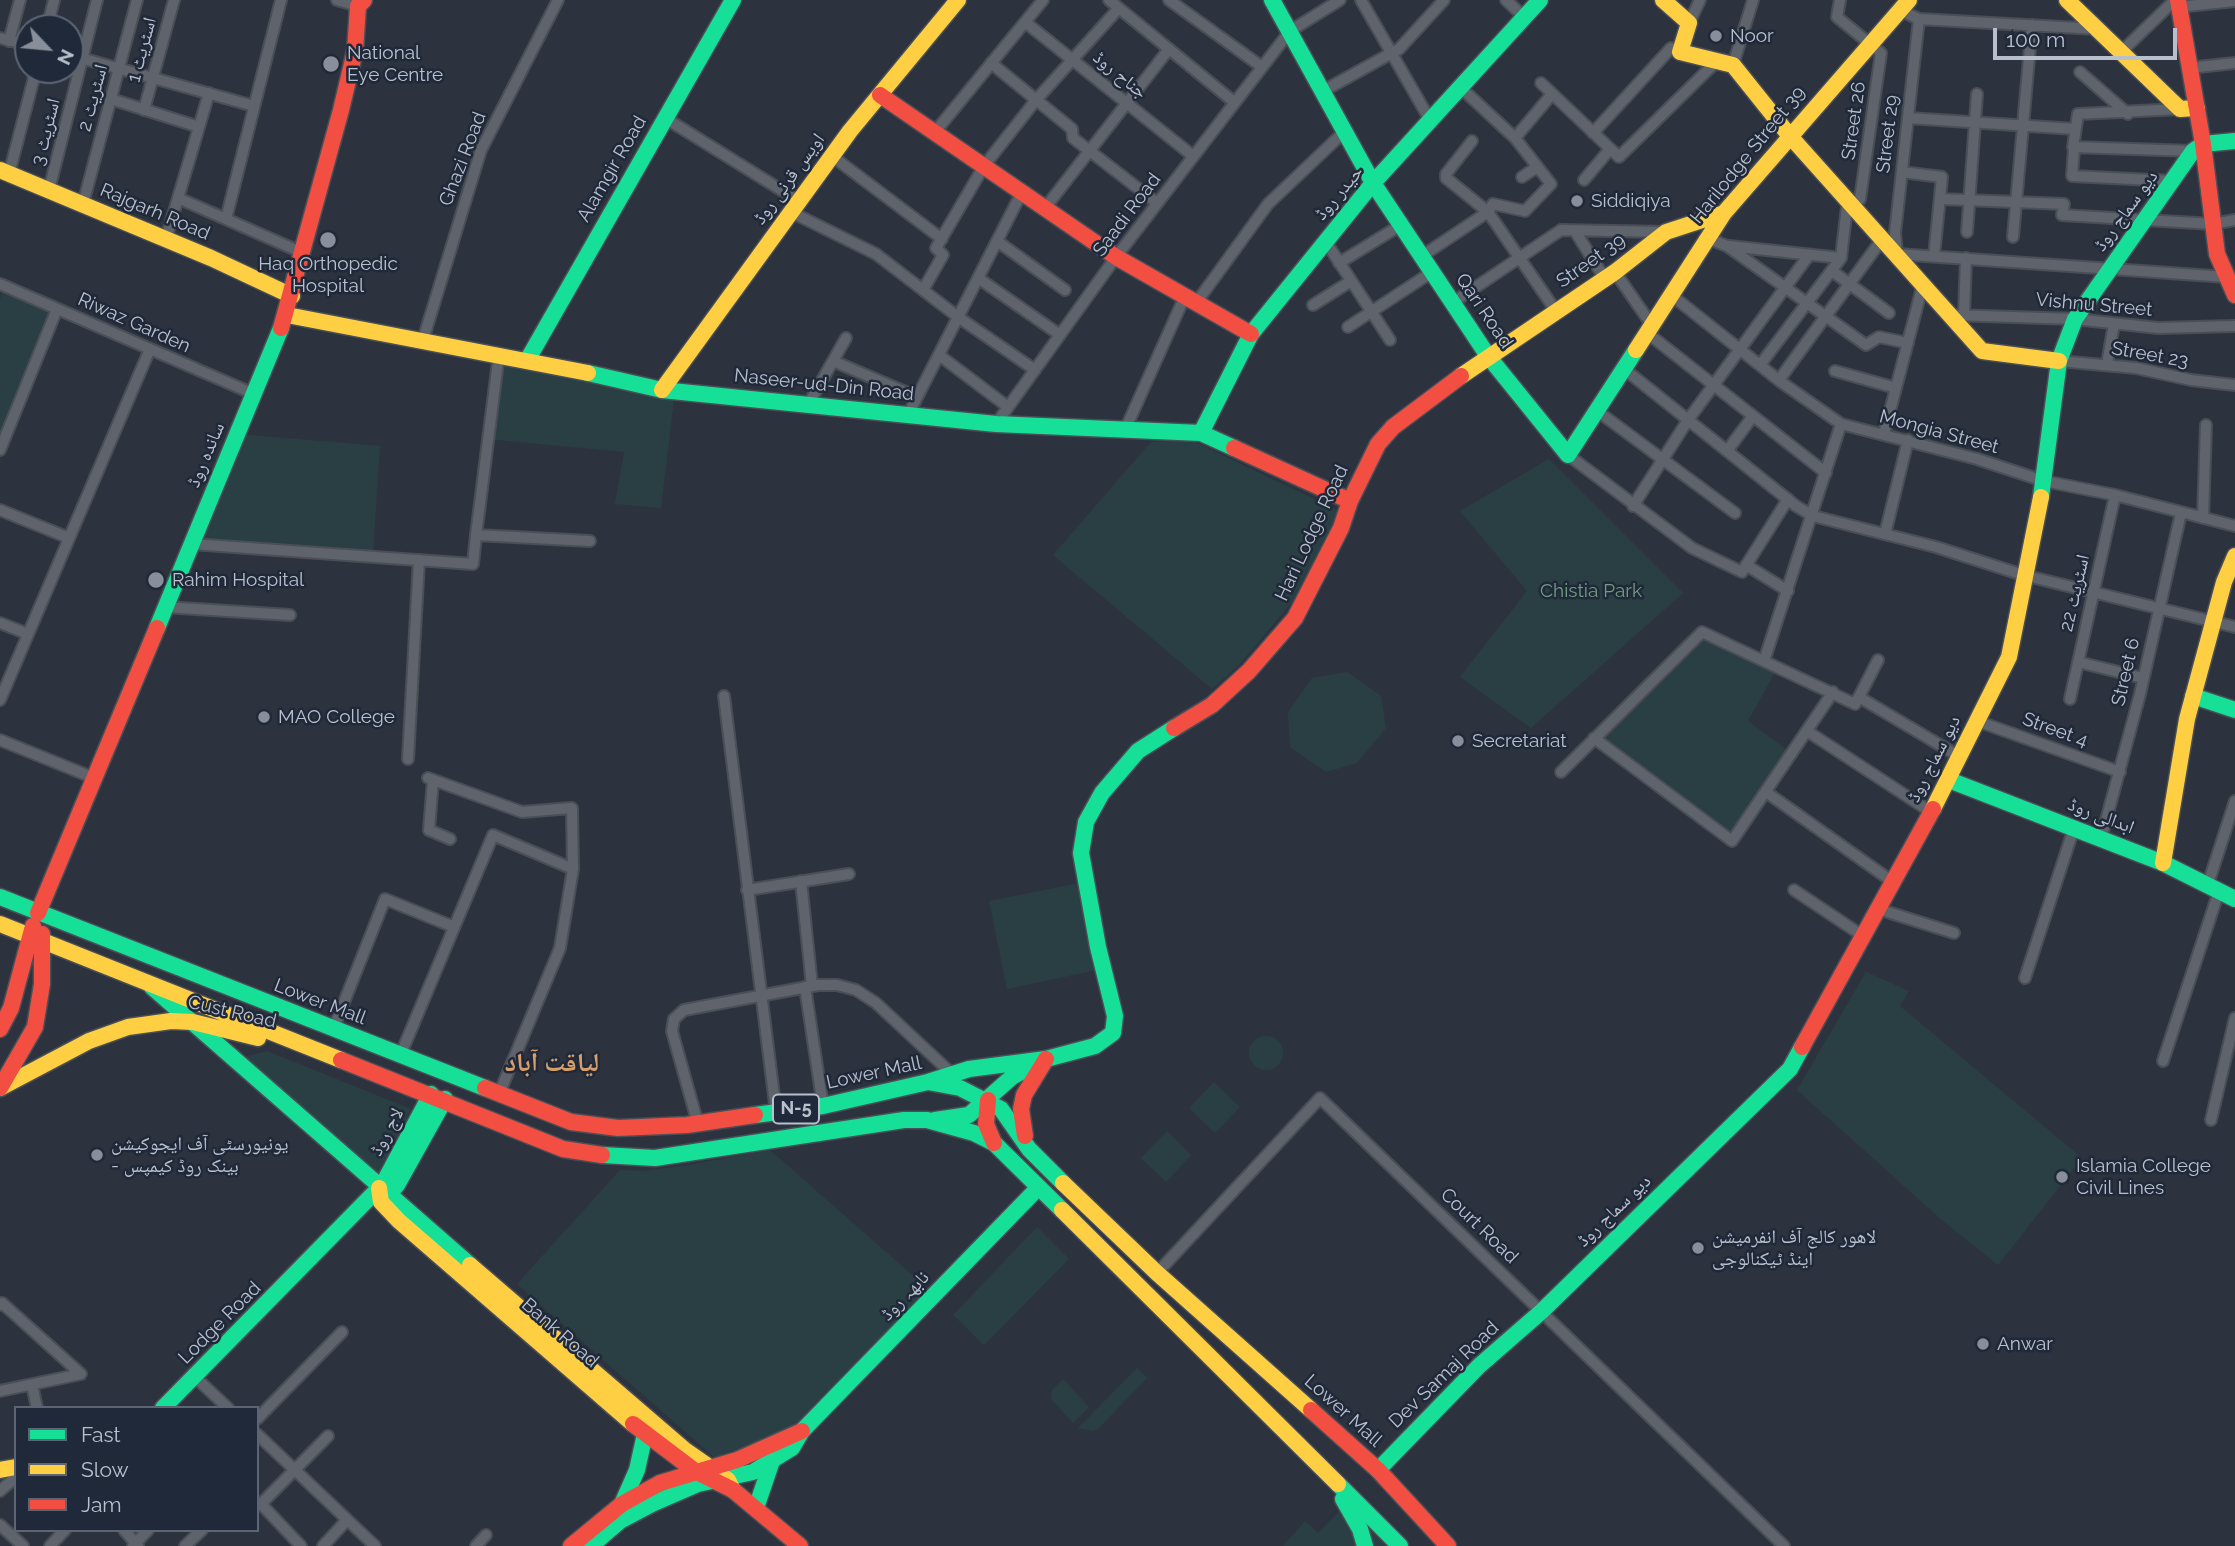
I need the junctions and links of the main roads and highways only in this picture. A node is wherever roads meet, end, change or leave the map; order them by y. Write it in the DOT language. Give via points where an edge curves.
graph roads {
  1 [pos="733,0"];
  2 [pos="958,0"];
  3 [pos="1272,0"];
  4 [pos="1540,0"];
  5 [pos="1663,0"];
  6 [pos="2067,0"];
  7 [pos="2177,2"];
  8 [pos="361,3"];
  9 [pos="1904,5"];
  10 [pos="880,94"];
  11 [pos="2189,109"];
  12 [pos="1788,135"];
  13 [pos="2235,141"];
  14 [pos="2198,147"];
  15 [pos="5,172"];
  16 [pos="1373,183"];
  17 [pos="1724,213"];
  18 [pos="2228,269"];
  19 [pos="2235,295"];
  20 [pos="292,296"];
  21 [pos="287,315"];
  22 [pos="1251,334"];
  23 [pos="1488,356"];
  24 [pos="528,359"];
  25 [pos="2059,360"];
  26 [pos="662,390"];
  27 [pos="1200,433"];
  28 [pos="1568,455"];
  29 [pos="1350,501"];
  30 [pos="2235,556"];
  31 [pos="2193,696"];
  32 [pos="2235,710"];
  33 [pos="1949,780"];
  34 [pos="2162,863"];
  35 [pos="0,897"];
  36 [pos="2235,900"];
  37 [pos="38,913"];
  38 [pos="0,924"];
  39 [pos="36,940"];
  40 [pos="150,986"];
  41 [pos="193,1022"];
  42 [pos="0,1029"];
  43 [pos="1046,1059"];
  44 [pos="342,1062"];
  45 [pos="928,1082"];
  46 [pos="0,1088"];
  47 [pos="438,1097"];
  48 [pos="988,1100"];
  49 [pos="927,1120"];
  50 [pos="994,1143"];
  51 [pos="1029,1149"];
  52 [pos="1037,1189"];
  53 [pos="383,1195"];
  54 [pos="1542,1311"];
  55 [pos="165,1406"];
  56 [pos="802,1431"];
  57 [pos="645,1434"];
  58 [pos="772,1461"];
  59 [pos="1378,1470"];
  60 [pos="695,1471"];
  61 [pos="722,1480"];
  62 [pos="1335,1484"];
  63 [pos="622,1504"];
  64 [pos="756,1508"];
  65 [pos="1442,1544"];
  66 [pos="571,1546"];
  67 [pos="592,1546"];
  68 [pos="800,1546"];
  69 [pos="1365,1546"];
  70 [pos="1400,1546"];
  1 -- 24 [label="main road, Alamgir Road"];
  2 -- 10 [label="main road, اویس قرنی روڈ"];
  3 -- 16 [label="main road, Qari Road"];
  4 -- 16 [label="main road, حیدر روڈ"];
  5 -- 12 [label="main road" via="1689,23 1680,52 1732,65"];
  6 -- 11 [label="main road"];
  7 -- 11 [label="main road" via="2189,68"];
  8 -- 20 [label="main road, ساندہ روڈ" via="355,51"];
  9 -- 12 [label="main road, Harilodge Street 39"];
  10 -- 22 [label="main road" via="1116,257"];
  10 -- 26 [label="main road, اویس قرنی روڈ"];
  11 -- 14 [label="main road"];
  12 -- 17 [label="main road, Harilodge Street 39"];
  12 -- 25 [label="main road" via="1923,284 1957,315 1982,351"];
  13 -- 14 [label="main road"];
  14 -- 18 [label="main road" via="2213,224"];
  14 -- 25 [label="main road, دیو سماج روڈ" via="2075,319"];
  15 -- 20 [label="main road, Rajgarh Road"];
  16 -- 22 [label="main road, حیدر روڈ"];
  16 -- 23 [label="main road, Qari Road"];
  17 -- 23 [label="main road, Street 39" via="1666,232"];
  17 -- 28 [label="main road, Harilodge Street 39"];
  18 -- 19 [label="main road"];
  20 -- 21 [label="main road, ساندہ روڈ"];
  21 -- 24 [label="main road, Naseer-ud-Din Road"];
  21 -- 37 [label="main road, ساندہ روڈ"];
  22 -- 27 [label="main road, حیدر روڈ"];
  23 -- 28 [label="main road, Qari Road"];
  23 -- 29 [label="main road, Hari Lodge Road" via="1393,427 1378,444"];
  24 -- 26 [label="main road, Naseer-ud-Din Road"];
  25 -- 33 [label="main road, دیو سماج روڈ" via="2043,481 2009,657"];
  26 -- 27 [label="main road, Naseer-ud-Din Road" via="996,424"];
  27 -- 29 [label="main road, Naseer-ud-Din Road"];
  29 -- 43 [label="main road, Hari Lodge Road" via="1295,618 1212,705 1138,751 1094,806 1081,853 1115,1024 1113,1032 1096,1046"];
  30 -- 31 [label="main road"];
  31 -- 32 [label="main road"];
  31 -- 34 [label="main road"];
  33 -- 34 [label="main road, ابدالی روڈ"];
  33 -- 54 [label="main road, دیو سماج روڈ" via="1782,1079"];
  34 -- 36 [label="main road, ابدالی روڈ"];
  35 -- 37 [label="main road, Lower Mall / N-5"];
  37 -- 39 [label="main road"];
  37 -- 45 [label="main road, Lower Mall / N-5" via="571,1122 618,1128 698,1124 823,1106"];
  38 -- 39 [label="main road, N-5"];
  39 -- 40 [label="main road, N-5"];
  39 -- 42 [label="main road"];
  39 -- 46 [label="main road" via="41,1003 35,1027"];
  40 -- 41 [label="main road, Bank Road"];
  40 -- 44 [label="main road, N-5"];
  41 -- 44 [label="main road, Cust Road"];
  41 -- 46 [label="main road, Cust Road" via="128,1027 89,1041"];
  41 -- 53 [label="main road, Bank Road"];
  43 -- 45 [label="main road" via="951,1073"];
  43 -- 48 [label="main road" via="1012,1077"];
  43 -- 51 [label="main road" via="1024,1095 1021,1109"];
  44 -- 47 [label="main road, N-5"];
  45 -- 48 [label="main road, Lower Mall / N-5"];
  47 -- 49 [label="main road, N-5" via="564,1149 625,1158 691,1155"];
  47 -- 53 [label="main road, Lodge Road"];
  48 -- 49 [label="main road" via="960,1118"];
  48 -- 50 [label="main road" via="986,1124"];
  48 -- 51 [label="main road, Lower Mall / N-5" via="1009,1119"];
  49 -- 50 [label="main road, N-5"];
  50 -- 52 [label="main road, N-5"];
  51 -- 59 [label="main road, Lower Mall / N-5" via="1157,1273"];
  52 -- 56 [label="main road, نابھہ روڈ"];
  52 -- 62 [label="main road, N-5"];
  53 -- 55 [label="main road, Lodge Road"];
  53 -- 57 [label="main road, Bank Road"];
  53 -- 61 [label="main road, Bank Road"];
  54 -- 59 [label="main road, Dev Samaj Road" via="1479,1366"];
  56 -- 58 [label="main road, نابھہ روڈ" via="792,1448"];
  56 -- 61 [label="main road, نابھہ روڈ"];
  57 -- 60 [label="main road, Bank Road"];
  57 -- 63 [label="main road" via="637,1470"];
  58 -- 61 [label="main road, نابھہ روڈ"];
  58 -- 64 [label="main road"];
  59 -- 65 [label="main road, Lower Mall / N-5"];
  60 -- 61 [label="main road, نابھہ روڈ"];
  60 -- 63 [label="main road, نابھہ روڈ"];
  61 -- 64 [label="main road, Bank Road"];
  61 -- 67 [label="main road, نابھہ روڈ" via="685,1488 652,1504 620,1521"];
  62 -- 69 [label="main road"];
  62 -- 70 [label="main road, N-5"];
  63 -- 66 [label="main road, نابھہ روڈ"];
  64 -- 68 [label="main road, Bank Road"];
}
